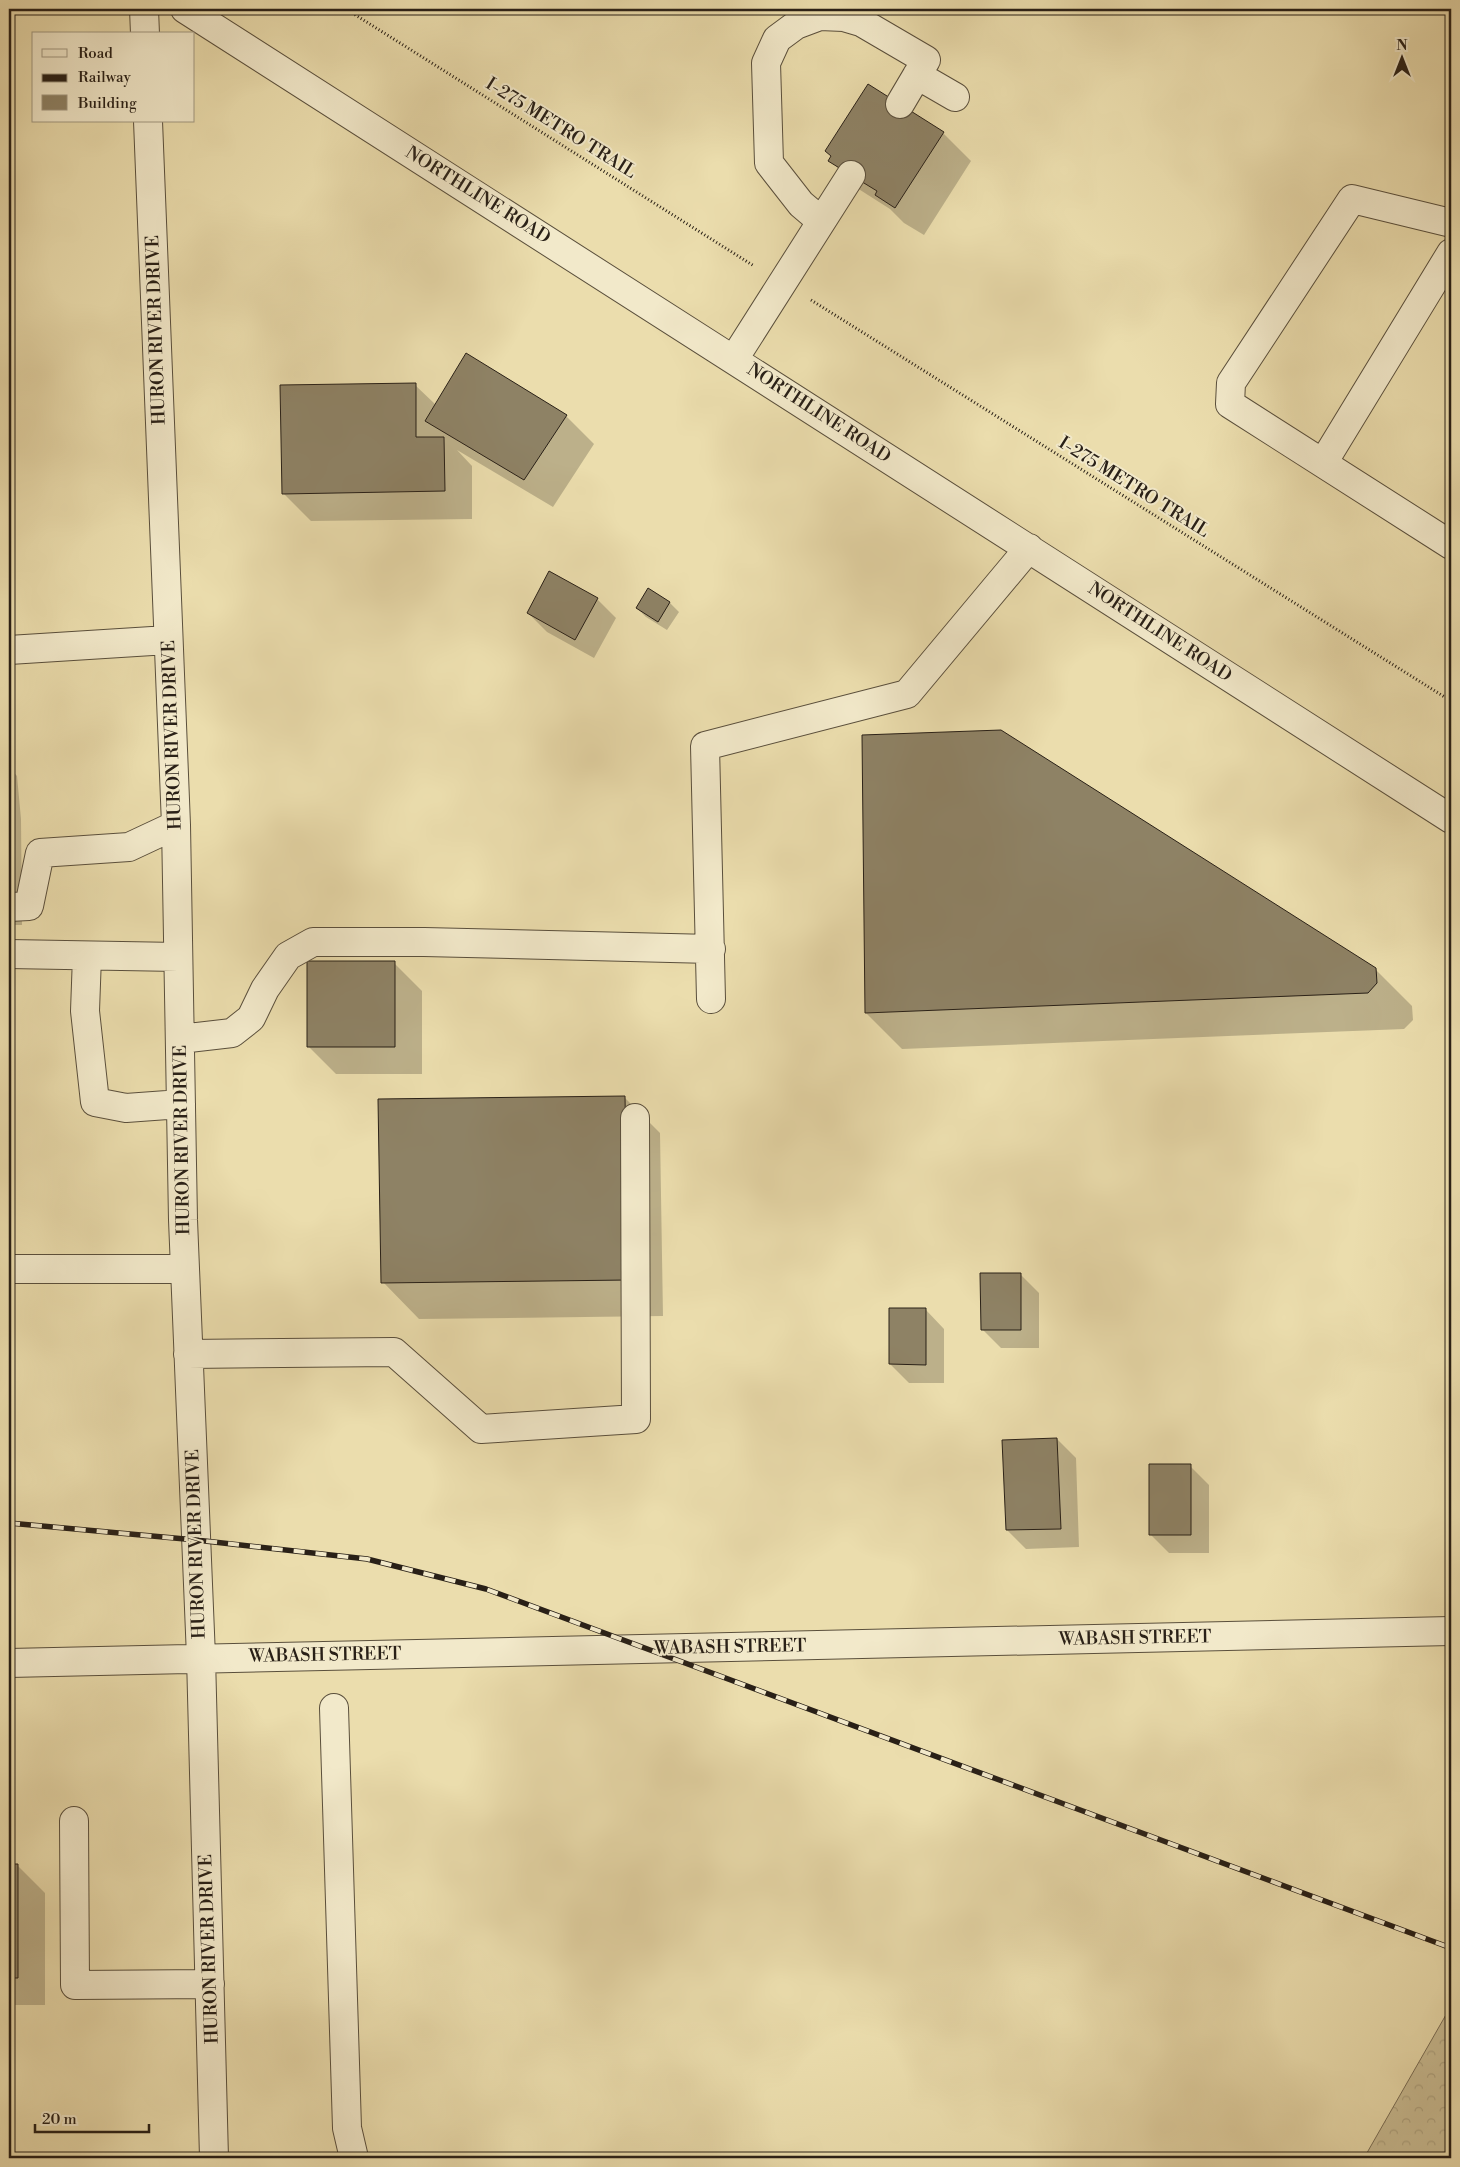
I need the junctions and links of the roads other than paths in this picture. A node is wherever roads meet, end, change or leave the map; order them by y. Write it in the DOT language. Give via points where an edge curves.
graph roads {
  1 [pos="144,9"];
  2 [pos="185,9"];
  3 [pos="145,32"];
  4 [pos="917,75"];
  5 [pos="955,96"];
  6 [pos="900,104"];
  7 [pos="148,122"];
  8 [pos="851,175"];
  9 [pos="821,221"];
  10 [pos="1451,223"];
  11 [pos="1451,253"];
  12 [pos="734,359"];
  13 [pos="1323,463"];
  14 [pos="1449,539"];
  15 [pos="1029,548"];
  16 [pos="168,640"];
  17 [pos="9,650"];
  18 [pos="1451,819"];
  19 [pos="176,825"];
  20 [pos="9,907"];
  21 [pos="710,949"];
  22 [pos="9,954"];
  23 [pos="87,956"];
  24 [pos="178,957"];
  25 [pos="712,999"];
  26 [pos="180,1039"];
  27 [pos="181,1104"];
  28 [pos="635,1118"];
  29 [pos="9,1269"];
  30 [pos="185,1269"];
  31 [pos="188,1354"];
  32 [pos="1451,1631"];
  33 [pos="201,1657"];
  34 [pos="9,1663"];
  35 [pos="334,1708"];
  36 [pos="74,1821"];
  37 [pos="210,1984"];
  38 [pos="214,2158"];
  39 [pos="354,2158"];
  1 -- 3 [label="street"];
  2 -- 12 [label="street, NORTHLINE ROAD"];
  4 -- 5 [label="street"];
  4 -- 6 [label="street"];
  4 -- 9 [label="street" via="926,60 862,22 844,17 820,16 796,25 777,39 766,63 768,163 801,204"];
  7 -- 16 [label="street, HURON RIVER DRIVE"];
  8 -- 9 [label="street"];
  9 -- 12 [label="street"];
  10 -- 13 [label="street" via="1352,199 1231,383 1230,404"];
  11 -- 13 [label="street"];
  12 -- 15 [label="street, NORTHLINE ROAD"];
  13 -- 14 [label="street"];
  15 -- 18 [label="street, NORTHLINE ROAD"];
  15 -- 21 [label="street" via="907,694 705,746"];
  16 -- 17 [label="street"];
  16 -- 19 [label="street, HURON RIVER DRIVE"];
  19 -- 20 [label="street" via="129,846 40,854 29,906"];
  19 -- 24 [label="street, HURON RIVER DRIVE"];
  21 -- 25 [label="street"];
  21 -- 26 [label="street" via="313,942 288,956 265,989 251,1018 232,1033"];
  22 -- 23 [label="street"];
  23 -- 24 [label="street"];
  23 -- 27 [label="street" via="85,1011 95,1102 126,1108"];
  24 -- 26 [label="street, HURON RIVER DRIVE"];
  26 -- 27 [label="street, HURON RIVER DRIVE"];
  27 -- 30 [label="street, HURON RIVER DRIVE"];
  28 -- 31 [label="street" via="636,1420 481,1429 394,1352"];
  29 -- 30 [label="street"];
  30 -- 31 [label="street, HURON RIVER DRIVE"];
  31 -- 33 [label="street, HURON RIVER DRIVE"];
  32 -- 33 [label="street, WABASH STREET"];
  33 -- 34 [label="street, WABASH STREET"];
  33 -- 37 [label="street, HURON RIVER DRIVE"];
  35 -- 39 [label="street" via="347,2128"];
  36 -- 37 [label="street" via="75,1985"];
  37 -- 38 [label="street, HURON RIVER DRIVE"];
}
